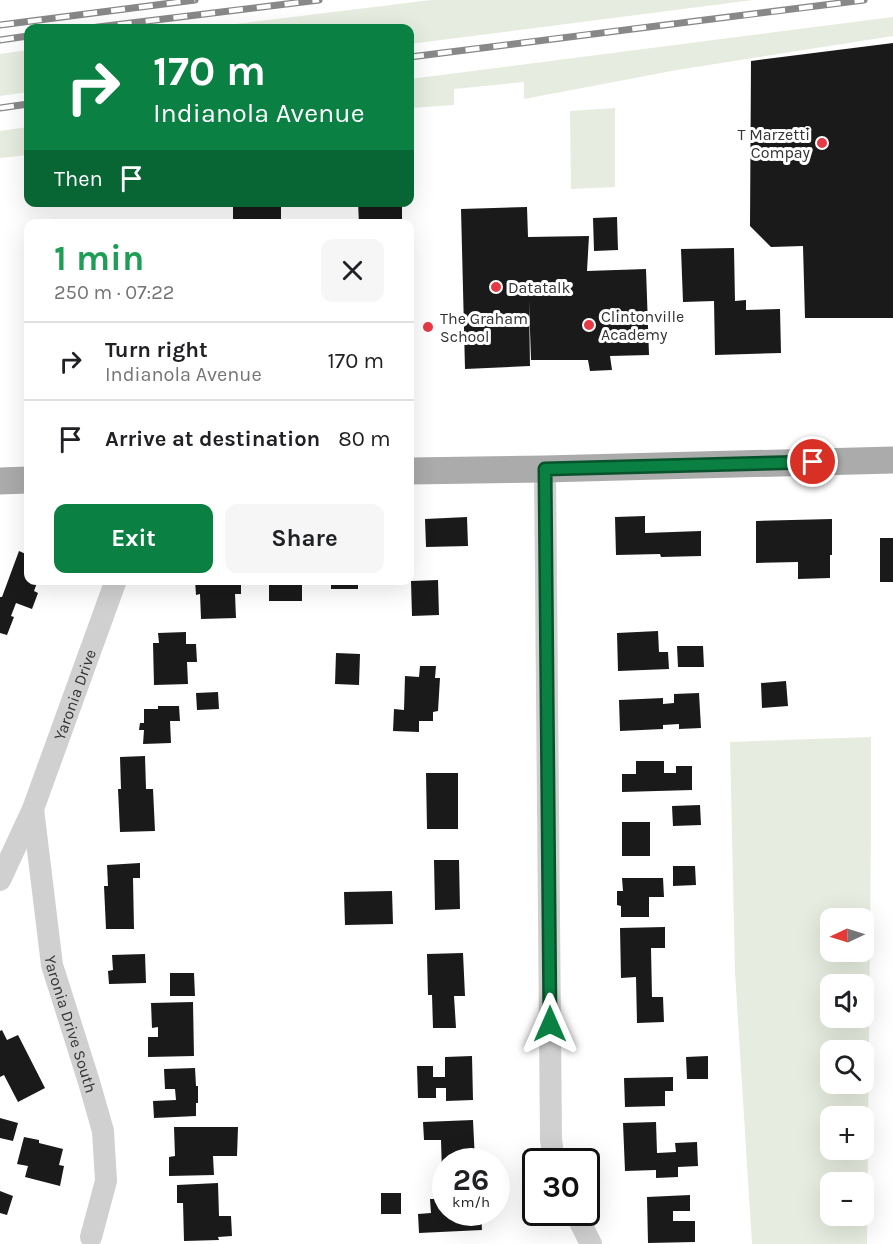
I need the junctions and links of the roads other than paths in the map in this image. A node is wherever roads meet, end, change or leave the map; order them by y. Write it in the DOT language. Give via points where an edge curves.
graph roads {
  1 [pos="893,460"];
  2 [pos="545,469"];
  3 [pos="414,471"];
  4 [pos="24,480"];
  5 [pos="0,481"];
  6 [pos="114,585"];
  7 [pos="33,809"];
  8 [pos="0,880"];
  9 [pos="552,1148"];
  10 [pos="582,1226"];
  11 [pos="91,1237"];
  12 [pos="591,1244"];
  1 -- 2 [label="main road"];
  2 -- 3 [label="main road"];
  2 -- 9 [label="street"];
  4 -- 5 [label="main road"];
  6 -- 7 [label="street, Yaronia Drive"];
  7 -- 8 [label="street, Yaronia Drive"];
  7 -- 11 [label="street, Yaronia Drive South" via="52,965 103,1131 106,1181"];
  10 -- 12 [label="street"];
}
